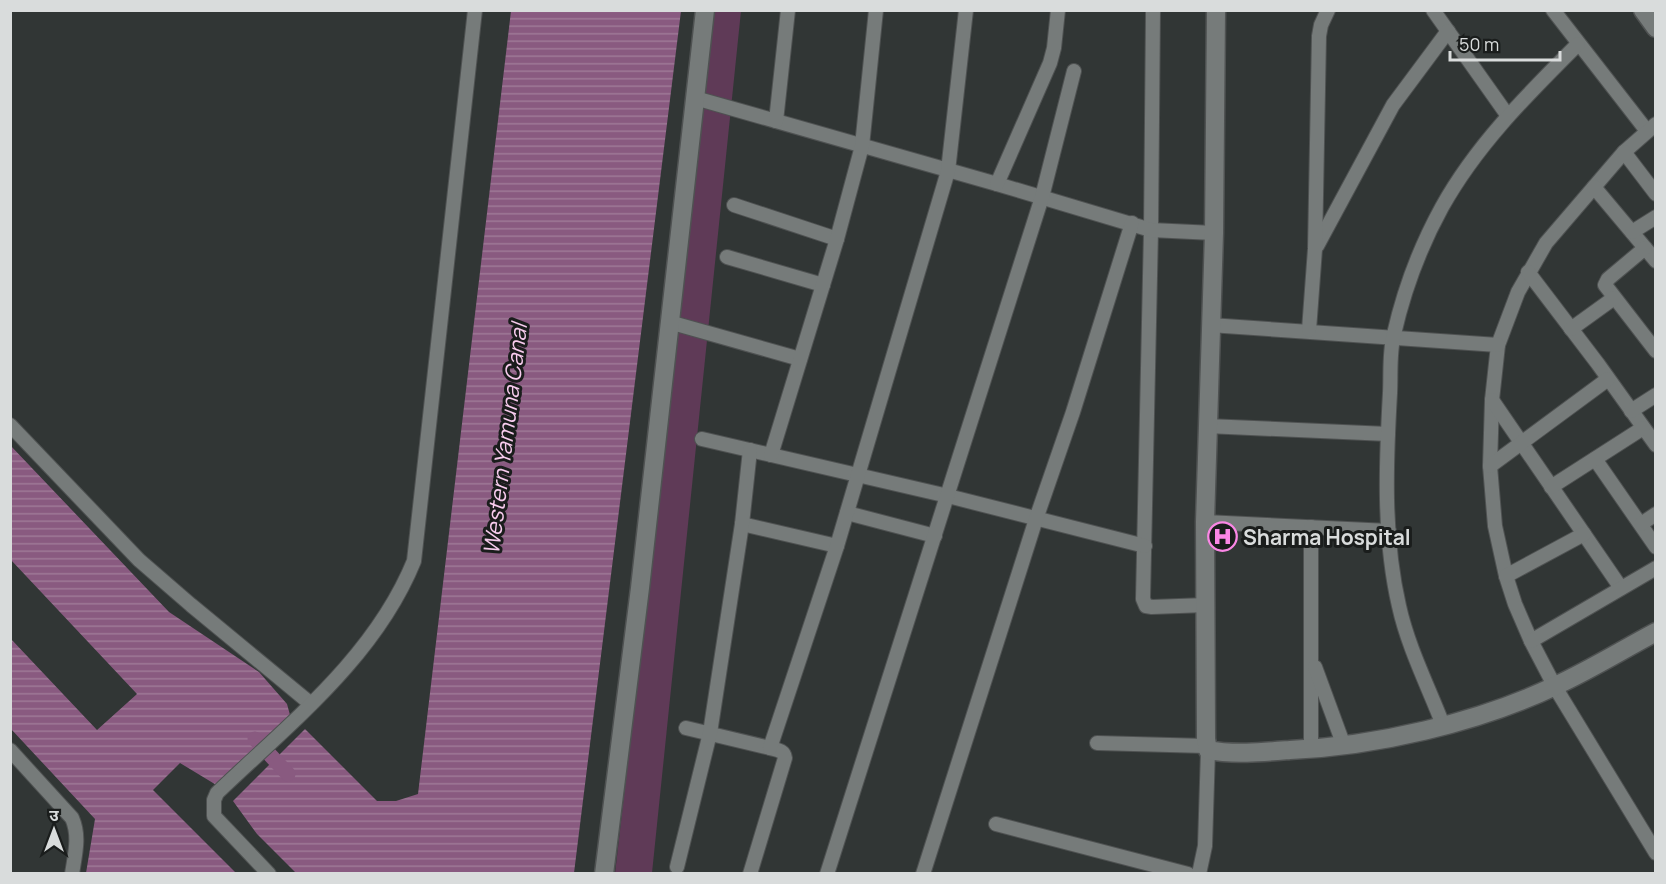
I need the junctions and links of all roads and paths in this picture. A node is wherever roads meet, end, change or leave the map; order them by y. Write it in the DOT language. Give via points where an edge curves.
graph roads {
  1 [pos="475,10"];
  2 [pos="705,10"];
  3 [pos="788,10"];
  4 [pos="876,10"];
  5 [pos="966,10"];
  6 [pos="1058,10"];
  7 [pos="1153,10"];
  8 [pos="1216,10"];
  9 [pos="1328,10"];
  10 [pos="1433,10"];
  11 [pos="1553,10"];
  12 [pos="1643,10"];
  13 [pos="1656,28"];
  14 [pos="1448,31"];
  15 [pos="1578,44"];
  16 [pos="1074,71"];
  17 [pos="695,98"];
  18 [pos="1508,116"];
  19 [pos="776,121"];
  20 [pos="1651,128"];
  21 [pos="862,146"];
  22 [pos="1624,152"];
  23 [pos="948,171"];
  24 [pos="997,184"];
  25 [pos="1594,187"];
  26 [pos="1656,194"];
  27 [pos="1041,197"];
  28 [pos="734,205"];
  29 [pos="1656,217"];
  30 [pos="1132,223"];
  31 [pos="1152,230"];
  32 [pos="1632,232"];
  33 [pos="1214,233"];
  34 [pos="837,239"];
  35 [pos="1645,248"];
  36 [pos="1315,249"];
  37 [pos="727,257"];
  38 [pos="1656,261"];
  39 [pos="1528,273"];
  40 [pos="823,285"];
  41 [pos="1614,298"];
  42 [pos="669,322"];
  43 [pos="1210,325"];
  44 [pos="1571,329"];
  45 [pos="1309,330"];
  46 [pos="1393,337"];
  47 [pos="1498,345"];
  48 [pos="1656,351"];
  49 [pos="800,359"];
  50 [pos="1608,379"];
  51 [pos="1656,395"];
  52 [pos="1492,400"];
  53 [pos="1631,411"];
  54 [pos="10,426"];
  55 [pos="1207,426"];
  56 [pos="1643,428"];
  57 [pos="1388,434"];
  58 [pos="702,439"];
  59 [pos="1521,444"];
  60 [pos="1656,445"];
  61 [pos="750,450"];
  62 [pos="771,455"];
  63 [pos="1595,459"];
  64 [pos="1490,466"];
  65 [pos="858,476"];
  66 [pos="1551,487"];
  67 [pos="948,496"];
  68 [pos="847,513"];
  69 [pos="1656,514"];
  70 [pos="1036,519"];
  71 [pos="1205,522"];
  72 [pos="742,524"];
  73 [pos="1641,524"];
  74 [pos="1311,527"];
  75 [pos="1389,531"];
  76 [pos="1584,534"];
  77 [pos="935,536"];
  78 [pos="837,546"];
  79 [pos="1145,546"];
  80 [pos="1656,547"];
  81 [pos="1656,568"];
  82 [pos="1506,576"];
  83 [pos="1621,588"];
  84 [pos="1206,605"];
  85 [pos="1656,632"];
  86 [pos="1532,641"];
  87 [pos="1311,656"];
  88 [pos="1555,687"];
  89 [pos="311,704"];
  90 [pos="1443,725"];
  91 [pos="686,728"];
  92 [pos="710,733"];
  93 [pos="1097,743"];
  94 [pos="1344,746"];
  95 [pos="770,748"];
  96 [pos="1207,748"];
  97 [pos="1311,749"];
  98 [pos="10,750"];
  99 [pos="996,824"];
  100 [pos="1656,853"];
  101 [pos="677,867"];
  102 [pos="72,873"];
  103 [pos="269,873"];
  104 [pos="604,873"];
  105 [pos="750,873"];
  106 [pos="827,873"];
  107 [pos="922,873"];
  108 [pos="1188,873"];
  109 [pos="1199,873"];
  1 -- 89 [label="street" via="414,561 404,585 369,640"];
  2 -- 17 [label="street"];
  3 -- 19 [label="street"];
  4 -- 21 [label="street"];
  5 -- 23 [label="street"];
  6 -- 24 [label="street" via="1050,63"];
  7 -- 31 [label="street"];
  8 -- 33 [label="street"];
  9 -- 36 [label="street" via="1319,36"];
  10 -- 14 [label="street"];
  11 -- 15 [label="street"];
  12 -- 13 [label="street"];
  14 -- 18 [label="street"];
  14 -- 36 [label="street" via="1394,105"];
  15 -- 18 [label="street"];
  15 -- 20 [label="street"];
  16 -- 27 [label="street"];
  17 -- 19 [label="street"];
  17 -- 42 [label="street"];
  18 -- 46 [label="street" via="1478,152 1443,206 1419,254"];
  19 -- 21 [label="street"];
  20 -- 22 [label="street"];
  21 -- 23 [label="street"];
  21 -- 34 [label="street"];
  22 -- 25 [label="street"];
  22 -- 26 [label="street"];
  23 -- 24 [label="street"];
  23 -- 65 [label="street"];
  24 -- 27 [label="street"];
  25 -- 32 [label="street"];
  25 -- 39 [label="street" via="1546,243"];
  27 -- 30 [label="street"];
  27 -- 67 [label="street"];
  28 -- 34 [label="street"];
  29 -- 32 [label="street"];
  30 -- 31 [label="street"];
  30 -- 70 [label="street"];
  31 -- 33 [label="street"];
  31 -- 79 [label="street"];
  32 -- 35 [label="street"];
  33 -- 43 [label="street"];
  34 -- 40 [label="street"];
  35 -- 38 [label="street"];
  35 -- 41 [label="street" via="1605,281"];
  36 -- 45 [label="street"];
  37 -- 40 [label="street"];
  39 -- 44 [label="street"];
  39 -- 47 [label="street"];
  40 -- 49 [label="street"];
  41 -- 44 [label="street"];
  41 -- 48 [label="street"];
  42 -- 49 [label="street"];
  42 -- 104 [label="street"];
  43 -- 45 [label="street"];
  43 -- 55 [label="street"];
  44 -- 50 [label="street"];
  45 -- 46 [label="street"];
  46 -- 47 [label="street"];
  46 -- 57 [label="street"];
  47 -- 52 [label="street"];
  49 -- 62 [label="street"];
  50 -- 53 [label="street"];
  50 -- 59 [label="street"];
  51 -- 53 [label="street"];
  52 -- 59 [label="street"];
  52 -- 64 [label="street"];
  53 -- 56 [label="street"];
  54 -- 89 [label="street" via="139,560"];
  55 -- 57 [label="street"];
  55 -- 71 [label="street"];
  56 -- 60 [label="street"];
  56 -- 63 [label="street"];
  57 -- 75 [label="street"];
  58 -- 61 [label="street"];
  59 -- 64 [label="street"];
  59 -- 66 [label="street"];
  61 -- 62 [label="street"];
  61 -- 72 [label="street"];
  62 -- 65 [label="street"];
  63 -- 66 [label="street"];
  63 -- 73 [label="street"];
  64 -- 82 [label="street" via="1495,526"];
  65 -- 67 [label="street"];
  65 -- 68 [label="street"];
  66 -- 76 [label="street"];
  67 -- 70 [label="street"];
  67 -- 77 [label="street"];
  68 -- 77 [label="street"];
  68 -- 78 [label="street"];
  69 -- 73 [label="street"];
  70 -- 79 [label="street"];
  70 -- 107 [label="street"];
  71 -- 74 [label="street"];
  71 -- 84 [label="street"];
  72 -- 78 [label="street"];
  72 -- 92 [label="street"];
  73 -- 80 [label="street"];
  74 -- 75 [label="street"];
  74 -- 87 [label="street"];
  75 -- 90 [label="street" via="1399,608"];
  76 -- 82 [label="street"];
  76 -- 83 [label="street"];
  77 -- 106 [label="street"];
  78 -- 95 [label="street"];
  79 -- 84 [label="street" via="1146,606"];
  81 -- 83 [label="street"];
  82 -- 86 [label="street"];
  83 -- 86 [label="street"];
  84 -- 96 [label="street"];
  85 -- 88 [label="street"];
  86 -- 88 [label="street"];
  87 -- 94 [label="street"];
  87 -- 97 [label="street"];
  88 -- 90 [label="street"];
  88 -- 100 [label="street"];
  89 -- 103 [label="street" via="214,800 214,816"];
  90 -- 94 [label="street"];
  91 -- 92 [label="street"];
  92 -- 95 [label="street"];
  92 -- 101 [label="street"];
  93 -- 96 [label="street"];
  94 -- 97 [label="street"];
  95 -- 105 [label="street" via="782,751 785,758"];
  96 -- 97 [label="street"];
  96 -- 109 [label="street" via="1205,846"];
  98 -- 102 [label="street" via="72,818 77,838"];
  99 -- 108 [label="street"];
}
